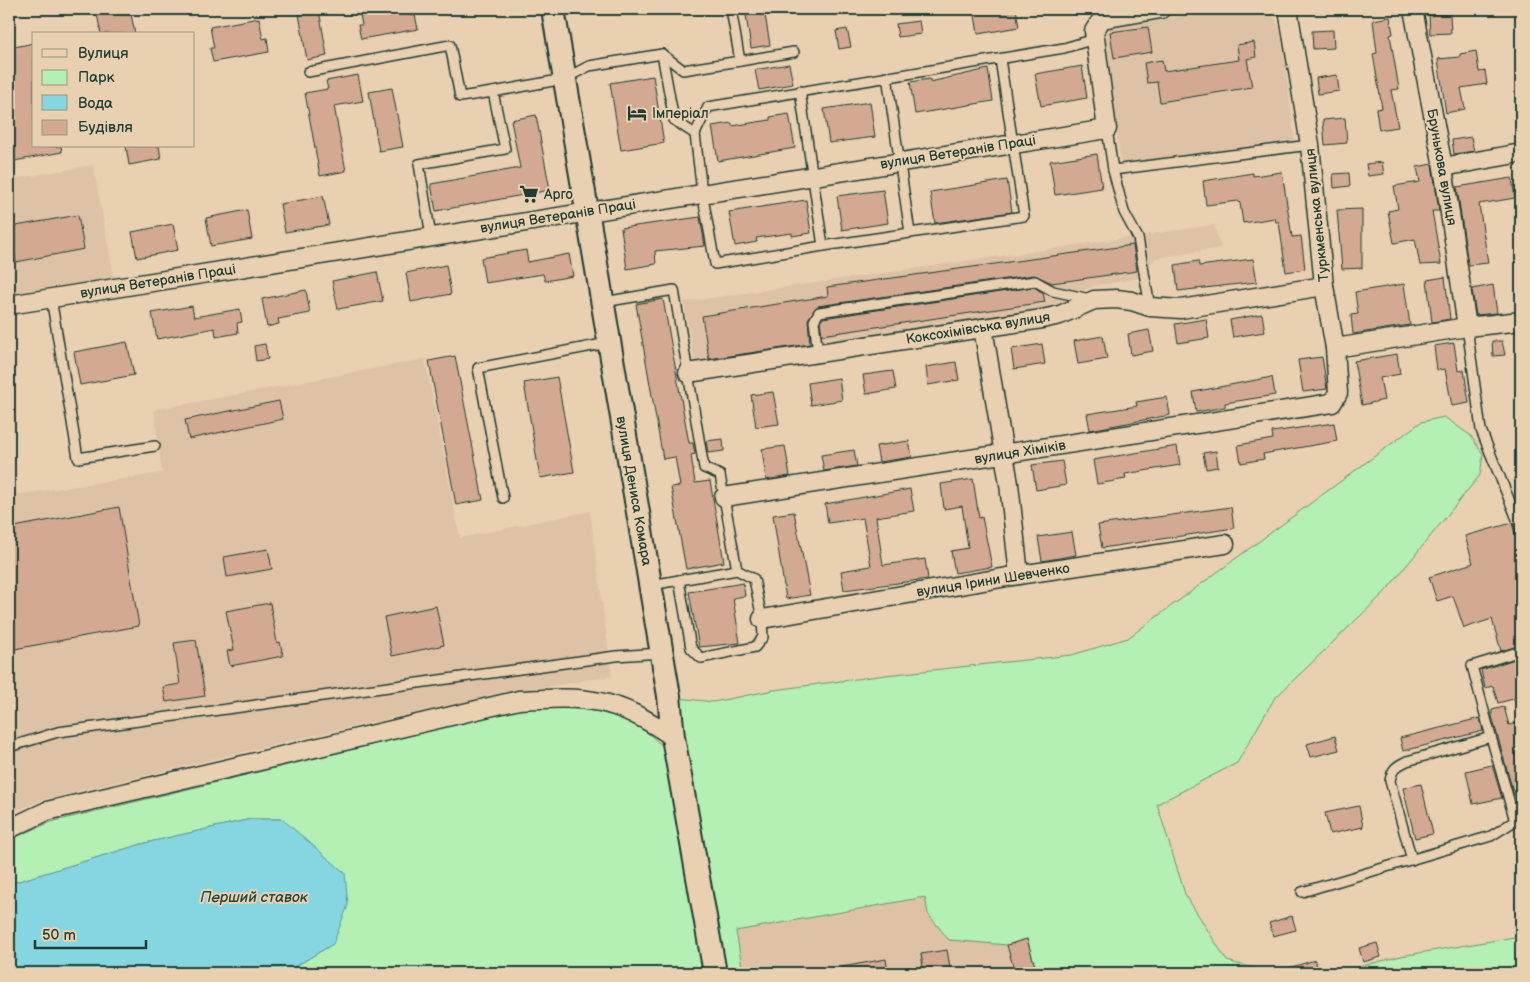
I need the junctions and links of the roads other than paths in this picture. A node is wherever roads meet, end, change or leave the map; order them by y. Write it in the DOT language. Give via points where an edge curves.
graph roads {
  1 [pos="553,9"];
  2 [pos="732,9"];
  3 [pos="1161,9"];
  4 [pos="1288,9"];
  5 [pos="1413,9"];
  6 [pos="1094,39"];
  7 [pos="794,52"];
  8 [pos="662,54"];
  9 [pos="1000,59"];
  10 [pos="740,61"];
  11 [pos="308,72"];
  12 [pos="887,76"];
  13 [pos="564,79"];
  14 [pos="800,91"];
  15 [pos="493,92"];
  16 [pos="1107,129"];
  17 [pos="695,134"];
  18 [pos="1013,143"];
  19 [pos="1310,145"];
  20 [pos="1521,153"];
  21 [pos="899,161"];
  22 [pos="1443,167"];
  23 [pos="1113,170"];
  24 [pos="812,175"];
  25 [pos="702,192"];
  26 [pos="587,211"];
  27 [pos="910,233"];
  28 [pos="432,236"];
  29 [pos="822,246"];
  30 [pos="1324,286"];
  31 [pos="51,298"];
  32 [pos="1094,300"];
  33 [pos="602,302"];
  34 [pos="9,305"];
  35 [pos="1150,307"];
  36 [pos="1521,321"];
  37 [pos="1467,327"];
  38 [pos="983,328"];
  39 [pos="609,343"];
  40 [pos="1335,348"];
  41 [pos="818,352"];
  42 [pos="688,373"];
  43 [pos="1315,405"];
  44 [pos="155,446"];
  45 [pos="1004,454"];
  46 [pos="724,497"];
  47 [pos="503,498"];
  48 [pos="1521,529"];
  49 [pos="1225,544"];
  50 [pos="737,570"];
  51 [pos="1019,575"];
  52 [pos="679,580"];
  53 [pos="650,585"];
  54 [pos="762,619"];
  55 [pos="1521,651"];
  56 [pos="662,653"];
  57 [pos="1491,737"];
  58 [pos="673,738"];
  59 [pos="9,747"];
  60 [pos="1518,819"];
  61 [pos="9,829"];
  62 [pos="1412,860"];
  63 [pos="1302,892"];
  64 [pos="715,973"];
  1 -- 13 [label="street, вулиця Дениса Комара"];
  2 -- 10 [label="lane"];
  3 -- 6 [label="street" via="1102,19 1094,31"];
  4 -- 19 [label="street, Туркменська вулиця"];
  5 -- 22 [label="street, Брунькова вулиця"];
  6 -- 9 [label="lane" via="1064,48"];
  6 -- 16 [label="street"];
  7 -- 10 [label="lane"];
  8 -- 10 [label="lane" via="682,70"];
  8 -- 13 [label="lane" via="589,66"];
  8 -- 17 [label="lane" via="674,120"];
  9 -- 12 [label="lane"];
  9 -- 18 [label="lane"];
  11 -- 15 [label="lane" via="450,44 460,97"];
  12 -- 14 [label="lane"];
  12 -- 21 [label="lane"];
  13 -- 15 [label="lane"];
  13 -- 26 [label="street, вулиця Дениса Комара"];
  14 -- 17 [label="lane" via="708,107"];
  14 -- 24 [label="lane"];
  15 -- 28 [label="lane" via="505,149 418,164"];
  16 -- 18 [label="street, вулиця Ветеранів Праці"];
  16 -- 23 [label="lane"];
  17 -- 25 [label="lane"];
  18 -- 21 [label="street, вулиця Ветеранів Праці"];
  18 -- 27 [label="lane" via="1024,216"];
  19 -- 23 [label="lane"];
  19 -- 30 [label="street, Туркменська вулиця"];
  20 -- 22 [label="street"];
  21 -- 24 [label="street, вулиця Ветеранів Праці"];
  21 -- 27 [label="lane"];
  22 -- 37 [label="street, Брунькова вулиця"];
  23 -- 35 [label="lane" via="1124,212 1138,238"];
  24 -- 25 [label="street, вулиця Ветеранів Праці"];
  24 -- 29 [label="lane"];
  25 -- 26 [label="street, вулиця Ветеранів Праці"];
  25 -- 29 [label="lane" via="715,264"];
  26 -- 28 [label="street, вулиця Ветеранів Праці"];
  26 -- 33 [label="street, вулиця Дениса Комара"];
  27 -- 29 [label="lane"];
  28 -- 31 [label="street, вулиця Ветеранів Праці"];
  30 -- 35 [label="street, Коксохімівська вулиця" via="1181,309"];
  30 -- 40 [label="street, Туркменська вулиця"];
  31 -- 34 [label="street, вулиця Ветеранів Праці"];
  31 -- 44 [label="lane" via="78,458"];
  32 -- 35 [label="street, Коксохімівська вулиця" via="1132,300"];
  32 -- 38 [label="street, Коксохімівська вулиця" via="1060,315"];
  32 -- 41 [label="lane" via="1052,291 1035,280 819,312 814,321"];
  33 -- 39 [label="street, вулиця Дениса Комара"];
  33 -- 42 [label="lane" via="674,290"];
  36 -- 37 [label="street"];
  37 -- 40 [label="street"];
  37 -- 48 [label="lane" via="1481,430"];
  38 -- 41 [label="street, Коксохімівська вулиця"];
  38 -- 45 [label="street"];
  39 -- 47 [label="lane" via="478,368"];
  39 -- 53 [label="street, вулиця Дениса Комара"];
  40 -- 43 [label="street, Туркменська вулиця" via="1338,394 1332,403"];
  41 -- 42 [label="street, Коксохімівська вулиця"];
  42 -- 46 [label="lane" via="704,468 720,475"];
  43 -- 45 [label="street, вулиця Хіміків"];
  45 -- 46 [label="street, вулиця Хіміків"];
  45 -- 51 [label="street"];
  46 -- 50 [label="lane"];
  49 -- 51 [label="street, вулиця Ірини Шевченко"];
  50 -- 52 [label="lane"];
  50 -- 54 [label="lane" via="754,579"];
  51 -- 54 [label="street, вулиця Ірини Шевченко"];
  52 -- 53 [label="lane"];
  52 -- 54 [label="lane" via="691,648 701,658 755,647 763,637"];
  53 -- 56 [label="street, вулиця Дениса Комара"];
  55 -- 57 [label="lane" via="1472,666"];
  56 -- 58 [label="street, вулиця Дениса Комара"];
  56 -- 59 [label="lane" via="607,657 160,717 58,732"];
  57 -- 60 [label="lane"];
  57 -- 62 [label="lane" via="1407,761 1396,766 1391,773 1390,781"];
  58 -- 61 [label="street" via="644,718 615,705 564,698 519,700 46,811"];
  58 -- 64 [label="street, вулиця Дениса Комара"];
  60 -- 62 [label="lane" via="1491,836"];
  62 -- 63 [label="lane"];
}
